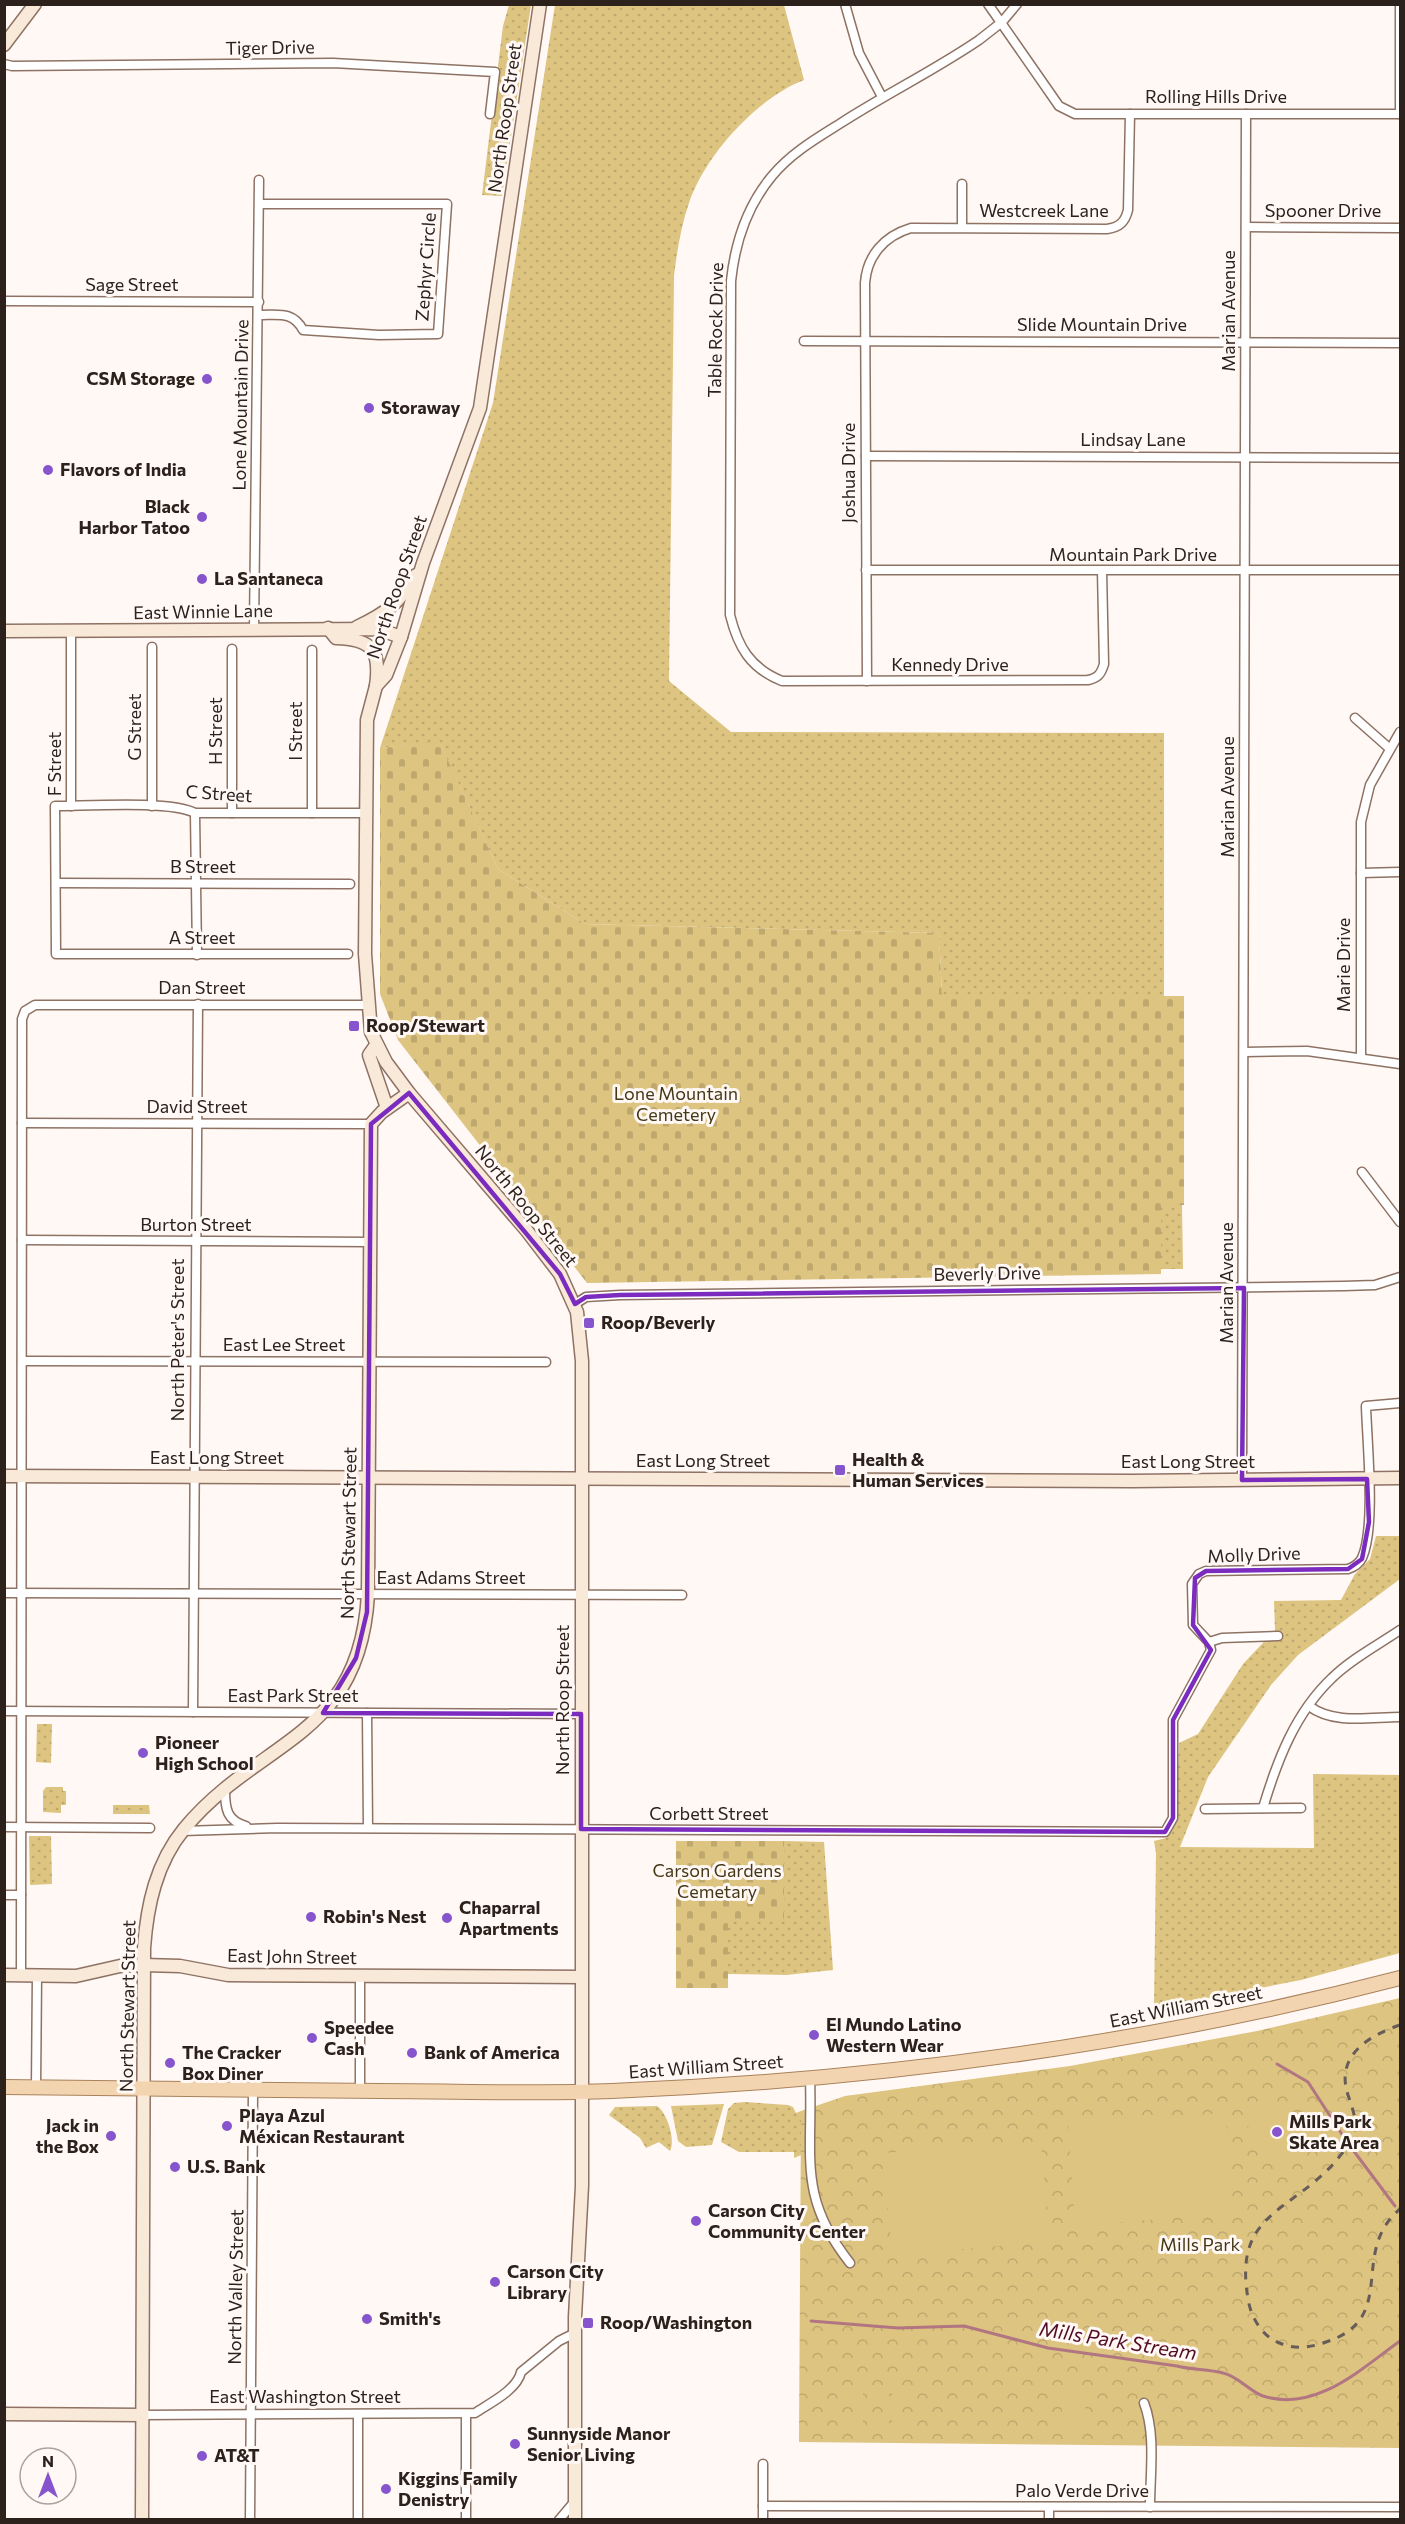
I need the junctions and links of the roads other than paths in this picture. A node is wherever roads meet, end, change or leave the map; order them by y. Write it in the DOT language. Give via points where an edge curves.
graph roads {
  1 [pos="35,4"];
  2 [pos="540,4"];
  3 [pos="845,4"];
  4 [pos="988,4"];
  5 [pos="1017,4"];
  6 [pos="1400,4"];
  7 [pos="1002,22"];
  8 [pos="4,45"];
  9 [pos="4,63"];
  10 [pos="882,97"];
  11 [pos="490,114"];
  12 [pos="1130,114"];
  13 [pos="1246,114"];
  14 [pos="1400,114"];
  15 [pos="259,180"];
  16 [pos="962,184"];
  17 [pos="261,204"];
  18 [pos="962,227"];
  19 [pos="1246,227"];
  20 [pos="1401,228"];
  21 [pos="869,264"];
  22 [pos="4,301"];
  23 [pos="260,302"];
  24 [pos="260,315"];
  25 [pos="804,341"];
  26 [pos="866,342"];
  27 [pos="1245,342"];
  28 [pos="1401,343"];
  29 [pos="866,456"];
  30 [pos="1246,457"];
  31 [pos="1401,458"];
  32 [pos="423,563"];
  33 [pos="866,570"];
  34 [pos="1401,570"];
  35 [pos="1102,571"];
  36 [pos="1245,572"];
  37 [pos="730,615"];
  38 [pos="328,628"];
  39 [pos="352,628"];
  40 [pos="254,630"];
  41 [pos="4,631"];
  42 [pos="71,631"];
  43 [pos="401,637"];
  44 [pos="152,647"];
  45 [pos="232,649"];
  46 [pos="312,650"];
  47 [pos="867,681"];
  48 [pos="376,686"];
  49 [pos="1354,717"];
  50 [pos="1401,732"];
  51 [pos="1389,748"];
  52 [pos="71,806"];
  53 [pos="152,806"];
  54 [pos="195,813"];
  55 [pos="232,813"];
  56 [pos="312,813"];
  57 [pos="365,813"];
  58 [pos="1401,872"];
  59 [pos="1361,873"];
  60 [pos="56,883"];
  61 [pos="196,884"];
  62 [pos="350,884"];
  63 [pos="56,954"];
  64 [pos="348,954"];
  65 [pos="197,955"];
  66 [pos="198,1004"];
  67 [pos="368,1005"];
  68 [pos="376,1045"];
  69 [pos="1244,1052"];
  70 [pos="1361,1058"];
  71 [pos="1401,1064"];
  72 [pos="409,1093"];
  73 [pos="387,1108"];
  74 [pos="22,1123"];
  75 [pos="197,1123"];
  76 [pos="371,1124"];
  77 [pos="1362,1172"];
  78 [pos="1401,1222"];
  79 [pos="22,1240"];
  80 [pos="195,1241"];
  81 [pos="370,1242"];
  82 [pos="1401,1277"];
  83 [pos="1244,1288"];
  84 [pos="574,1304"];
  85 [pos="22,1361"];
  86 [pos="195,1361"];
  87 [pos="370,1361"];
  88 [pos="546,1362"];
  89 [pos="1401,1403"];
  90 [pos="4,1476"];
  91 [pos="20,1476"];
  92 [pos="194,1476"];
  93 [pos="369,1477"];
  94 [pos="581,1478"];
  95 [pos="1401,1478"];
  96 [pos="1368,1479"];
  97 [pos="1242,1480"];
  98 [pos="4,1593"];
  99 [pos="22,1593"];
  100 [pos="194,1594"];
  101 [pos="368,1594"];
  102 [pos="581,1595"];
  103 [pos="682,1595"];
  104 [pos="1401,1630"];
  105 [pos="1278,1636"];
  106 [pos="1209,1642"];
  107 [pos="1309,1706"];
  108 [pos="4,1712"];
  109 [pos="22,1712"];
  110 [pos="193,1712"];
  111 [pos="323,1713"];
  112 [pos="367,1713"];
  113 [pos="581,1714"];
  114 [pos="1401,1717"];
  115 [pos="225,1790"];
  116 [pos="1263,1808"];
  117 [pos="1301,1808"];
  118 [pos="1205,1809"];
  119 [pos="4,1827"];
  120 [pos="22,1827"];
  121 [pos="150,1828"];
  122 [pos="253,1828"];
  123 [pos="368,1828"];
  124 [pos="581,1829"];
  125 [pos="182,1831"];
  126 [pos="4,1894"];
  127 [pos="21,1895"];
  128 [pos="144,1965"];
  129 [pos="4,1975"];
  130 [pos="21,1975"];
  131 [pos="37,1976"];
  132 [pos="360,1976"];
  133 [pos="581,1977"];
  134 [pos="1401,1978"];
  135 [pos="810,2078"];
  136 [pos="4,2087"];
  137 [pos="36,2088"];
  138 [pos="144,2090"];
  139 [pos="253,2091"];
  140 [pos="360,2091"];
  141 [pos="580,2092"];
  142 [pos="850,2263"];
  143 [pos="575,2333"];
  144 [pos="1144,2403"];
  145 [pos="4,2414"];
  146 [pos="142,2415"];
  147 [pos="251,2415"];
  148 [pos="358,2415"];
  149 [pos="466,2415"];
  150 [pos="763,2464"];
  151 [pos="575,2500"];
  152 [pos="763,2506"];
  153 [pos="1049,2507"];
  154 [pos="1150,2507"];
  155 [pos="1401,2507"];
  156 [pos="142,2520"];
  157 [pos="250,2520"];
  158 [pos="358,2520"];
  159 [pos="466,2520"];
  160 [pos="559,2520"];
  161 [pos="575,2520"];
  162 [pos="763,2520"];
  163 [pos="1049,2520"];
  1 -- 8 [label="street"];
  2 -- 32 [label="street, North Roop Street" via="480,408"];
  3 -- 10 [label="street" via="860,53"];
  4 -- 7 [label="street"];
  5 -- 7 [label="street, Table Rock Drive"];
  6 -- 14 [label="street"];
  7 -- 10 [label="street, Table Rock Drive" via="965,49"];
  7 -- 12 [label="street, Rolling Hills Drive" via="1059,106 1075,114"];
  9 -- 11 [label="street, Tiger Drive" via="377,64 495,72"];
  10 -- 37 [label="street, Table Rock Drive" via="788,159 758,196 738,238 731,281"];
  12 -- 13 [label="street, Rolling Hills Drive"];
  12 -- 18 [label="street, Westcreek Lane" via="1128,210 1120,226"];
  13 -- 14 [label="street, Rolling Hills Drive"];
  13 -- 19 [label="street, Marian Avenue"];
  15 -- 17 [label="street, Lone Mountain Drive"];
  16 -- 18 [label="street"];
  17 -- 23 [label="street, Lone Mountain Drive"];
  17 -- 24 [label="street, Zephyr Circle" via="447,204 438,334 303,330 290,315"];
  18 -- 21 [label="street, Westcreek Lane" via="904,230 883,242"];
  19 -- 20 [label="street, Spooner Drive"];
  19 -- 27 [label="street, Marian Avenue"];
  21 -- 26 [label="street, Joshua Drive" via="865,284"];
  22 -- 23 [label="street, Sage Street"];
  23 -- 24 [label="street, Lone Mountain Drive"];
  24 -- 40 [label="street, Lone Mountain Drive"];
  25 -- 26 [label="street, Slide Mountain Drive"];
  26 -- 27 [label="street, Slide Mountain Drive"];
  26 -- 29 [label="street, Joshua Drive"];
  27 -- 28 [label="street, Slide Mountain Drive"];
  27 -- 30 [label="street, Marian Avenue"];
  29 -- 30 [label="street, Lindsay Lane"];
  29 -- 33 [label="street, Joshua Drive"];
  30 -- 31 [label="street, Lindsay Lane"];
  30 -- 36 [label="street, Marian Avenue"];
  32 -- 39 [label="street" via="401,600"];
  32 -- 43 [label="street, North Roop Street"];
  33 -- 35 [label="street, Mountain Park Drive"];
  33 -- 47 [label="street, Joshua Drive"];
  34 -- 36 [label="street, Mountain Park Drive"];
  35 -- 36 [label="street, Mountain Park Drive"];
  35 -- 47 [label="street, Kennedy Drive" via="1104,664 1095,679"];
  36 -- 69 [label="street, Marian Avenue"];
  37 -- 47 [label="street, Kennedy Drive" via="743,652 771,676 795,682"];
  38 -- 39 [label="street, East Winnie Lane"];
  38 -- 40 [label="street, East Winnie Lane"];
  38 -- 48 [label="street" via="336,638 365,642 375,653 379,665"];
  39 -- 43 [label="street, East Winnie Lane" via="378,629"];
  40 -- 42 [label="street, East Winnie Lane"];
  41 -- 42 [label="street, East Winnie Lane"];
  42 -- 52 [label="street, F Street"];
  43 -- 48 [label="street, North Roop Street" via="386,675"];
  44 -- 53 [label="street, G Street"];
  45 -- 55 [label="street, H Street"];
  46 -- 56 [label="street, I Street"];
  48 -- 57 [label="street, North Roop Street" via="367,720"];
  49 -- 51 [label="street"];
  50 -- 51 [label="street, Marie Drive"];
  51 -- 59 [label="street, Marie Drive" via="1363,806"];
  52 -- 53 [label="street, C Street"];
  52 -- 60 [label="street, F Street" via="55,806"];
  53 -- 54 [label="street, C Street" via="187,808"];
  54 -- 55 [label="street, C Street"];
  54 -- 61 [label="street"];
  55 -- 56 [label="street, C Street"];
  56 -- 57 [label="street, C Street"];
  57 -- 67 [label="street, North Roop Street"];
  58 -- 59 [label="street"];
  59 -- 70 [label="street, Marie Drive"];
  60 -- 61 [label="street, B Street"];
  60 -- 63 [label="street, F Street"];
  61 -- 62 [label="street, B Street"];
  61 -- 65 [label="street"];
  63 -- 65 [label="street, A Street"];
  64 -- 65 [label="street, A Street"];
  66 -- 67 [label="street, Dan Street"];
  66 -- 74 [label="street, Dan Street" via="35,1005 26,1011 22,1019"];
  66 -- 75 [label="street, North Peter's Street"];
  67 -- 68 [label="street, North Roop Street"];
  68 -- 72 [label="street, North Roop Street"];
  68 -- 73 [label="street" via="369,1055 370,1064"];
  69 -- 70 [label="street" via="1307,1051"];
  69 -- 83 [label="street, Marian Avenue"];
  70 -- 71 [label="street"];
  72 -- 73 [label="street"];
  72 -- 84 [label="street, North Roop Street" via="540,1247 560,1274"];
  73 -- 76 [label="street"];
  74 -- 75 [label="street, David Street"];
  74 -- 79 [label="street"];
  75 -- 76 [label="street, David Street"];
  75 -- 80 [label="street, North Peter's Street"];
  76 -- 81 [label="street, North Stewart Street"];
  77 -- 78 [label="street"];
  79 -- 80 [label="street, Burton Street"];
  79 -- 85 [label="street"];
  80 -- 81 [label="street, Burton Street"];
  80 -- 86 [label="street, North Peter's Street"];
  81 -- 87 [label="street, North Stewart Street"];
  82 -- 83 [label="street, Beverly Drive" via="1375,1285"];
  83 -- 84 [label="street, Beverly Drive" via="620,1295 586,1297"];
  83 -- 97 [label="street, Marian Avenue"];
  84 -- 94 [label="street, North Roop Street" via="582,1361"];
  85 -- 86 [label="street, East Lee Street"];
  85 -- 91 [label="street"];
  86 -- 87 [label="street, East Lee Street"];
  86 -- 92 [label="street, North Peter's Street"];
  87 -- 88 [label="street, East Lee Street"];
  87 -- 93 [label="street, North Stewart Street"];
  89 -- 96 [label="street, Molly Drive" via="1366,1406"];
  90 -- 91 [label="street, East Long Street"];
  91 -- 92 [label="street, East Long Street"];
  91 -- 99 [label="street"];
  92 -- 93 [label="street, East Long Street"];
  92 -- 100 [label="street, North Peter's Street"];
  93 -- 94 [label="street, East Long Street"];
  93 -- 101 [label="street, North Stewart Street"];
  94 -- 97 [label="street, East Long Street"];
  94 -- 102 [label="street, North Roop Street"];
  95 -- 96 [label="street, East Long Street"];
  96 -- 97 [label="street, East Long Street"];
  96 -- 106 [label="street, Molly Drive" via="1369,1522 1362,1559 1353,1568 1199,1574 1192,1584 1193,1625"];
  98 -- 99 [label="street, East Adams Street"];
  99 -- 100 [label="street, East Adams Street"];
  99 -- 109 [label="street"];
  100 -- 101 [label="street, East Adams Street"];
  100 -- 110 [label="street, North Peter's Street"];
  101 -- 102 [label="street, East Adams Street"];
  101 -- 111 [label="street, North Stewart Street" via="365,1628 356,1658 337,1696"];
  102 -- 103 [label="street, East Adams Street"];
  102 -- 113 [label="street, North Roop Street"];
  104 -- 107 [label="street" via="1332,1677"];
  105 -- 106 [label="street"];
  106 -- 124 [label="street, Corbett Street" via="1210,1656 1173,1720 1173,1818 1165,1832"];
  107 -- 114 [label="street" via="1321,1715 1339,1718"];
  107 -- 116 [label="street" via="1278,1759"];
  108 -- 109 [label="street, East Park Street"];
  109 -- 110 [label="street, East Park Street"];
  109 -- 120 [label="street"];
  110 -- 111 [label="street, East Park Street"];
  111 -- 112 [label="street, East Park Street"];
  111 -- 115 [label="street, North Stewart Street"];
  112 -- 113 [label="street, East Park Street"];
  112 -- 123 [label="street"];
  113 -- 124 [label="street, North Roop Street"];
  115 -- 122 [label="street" via="230,1817 237,1824"];
  115 -- 125 [label="street, North Stewart Street"];
  116 -- 117 [label="street"];
  116 -- 118 [label="street"];
  119 -- 120 [label="street"];
  120 -- 121 [label="street"];
  120 -- 127 [label="street"];
  122 -- 123 [label="street, Corbett Street"];
  122 -- 125 [label="street, Corbett Street"];
  123 -- 124 [label="street, Corbett Street"];
  124 -- 133 [label="street, North Roop Street"];
  125 -- 128 [label="street, North Stewart Street" via="154,1884 145,1924"];
  126 -- 127 [label="street"];
  127 -- 130 [label="street"];
  128 -- 131 [label="street, East John Street" via="76,1976"];
  128 -- 132 [label="street, East John Street" via="180,1966 228,1975"];
  128 -- 138 [label="street, North Stewart Street"];
  129 -- 130 [label="street, East John Street"];
  130 -- 131 [label="street, East John Street"];
  131 -- 137 [label="street"];
  132 -- 133 [label="street, East John Street"];
  132 -- 140 [label="street"];
  133 -- 141 [label="street, North Roop Street"];
  134 -- 135 [label="main road, East William Street" via="1256,2013 1145,2034 1006,2056"];
  135 -- 141 [label="main road, East William Street"];
  135 -- 142 [label="street" via="814,2200 830,2236"];
  136 -- 137 [label="main road, East William Street"];
  137 -- 138 [label="main road, East William Street"];
  138 -- 139 [label="main road, East William Street"];
  138 -- 146 [label="street, North Stewart Street"];
  139 -- 140 [label="main road, East William Street"];
  139 -- 147 [label="street, North Valley Street"];
  140 -- 141 [label="main road, East William Street"];
  141 -- 143 [label="street, North Roop Street" via="581,2212"];
  143 -- 149 [label="street" via="559,2341 475,2413"];
  143 -- 151 [label="street, North Roop Street"];
  144 -- 154 [label="street" via="1149,2430"];
  145 -- 146 [label="street, East Washington Street"];
  146 -- 147 [label="street, East Washington Street"];
  146 -- 156 [label="street, North Stewart Street"];
  147 -- 148 [label="street, East Washington Street"];
  147 -- 157 [label="street, North Valley Street"];
  148 -- 149 [label="street, East Washington Street"];
  148 -- 158 [label="street"];
  149 -- 159 [label="street"];
  150 -- 152 [label="street"];
  151 -- 160 [label="street"];
  151 -- 161 [label="street, North Roop Street"];
  152 -- 153 [label="street, Palo Verde Drive"];
  152 -- 162 [label="street"];
  153 -- 154 [label="street, Palo Verde Drive"];
  153 -- 163 [label="street"];
  154 -- 155 [label="street, Palo Verde Drive"];
}
